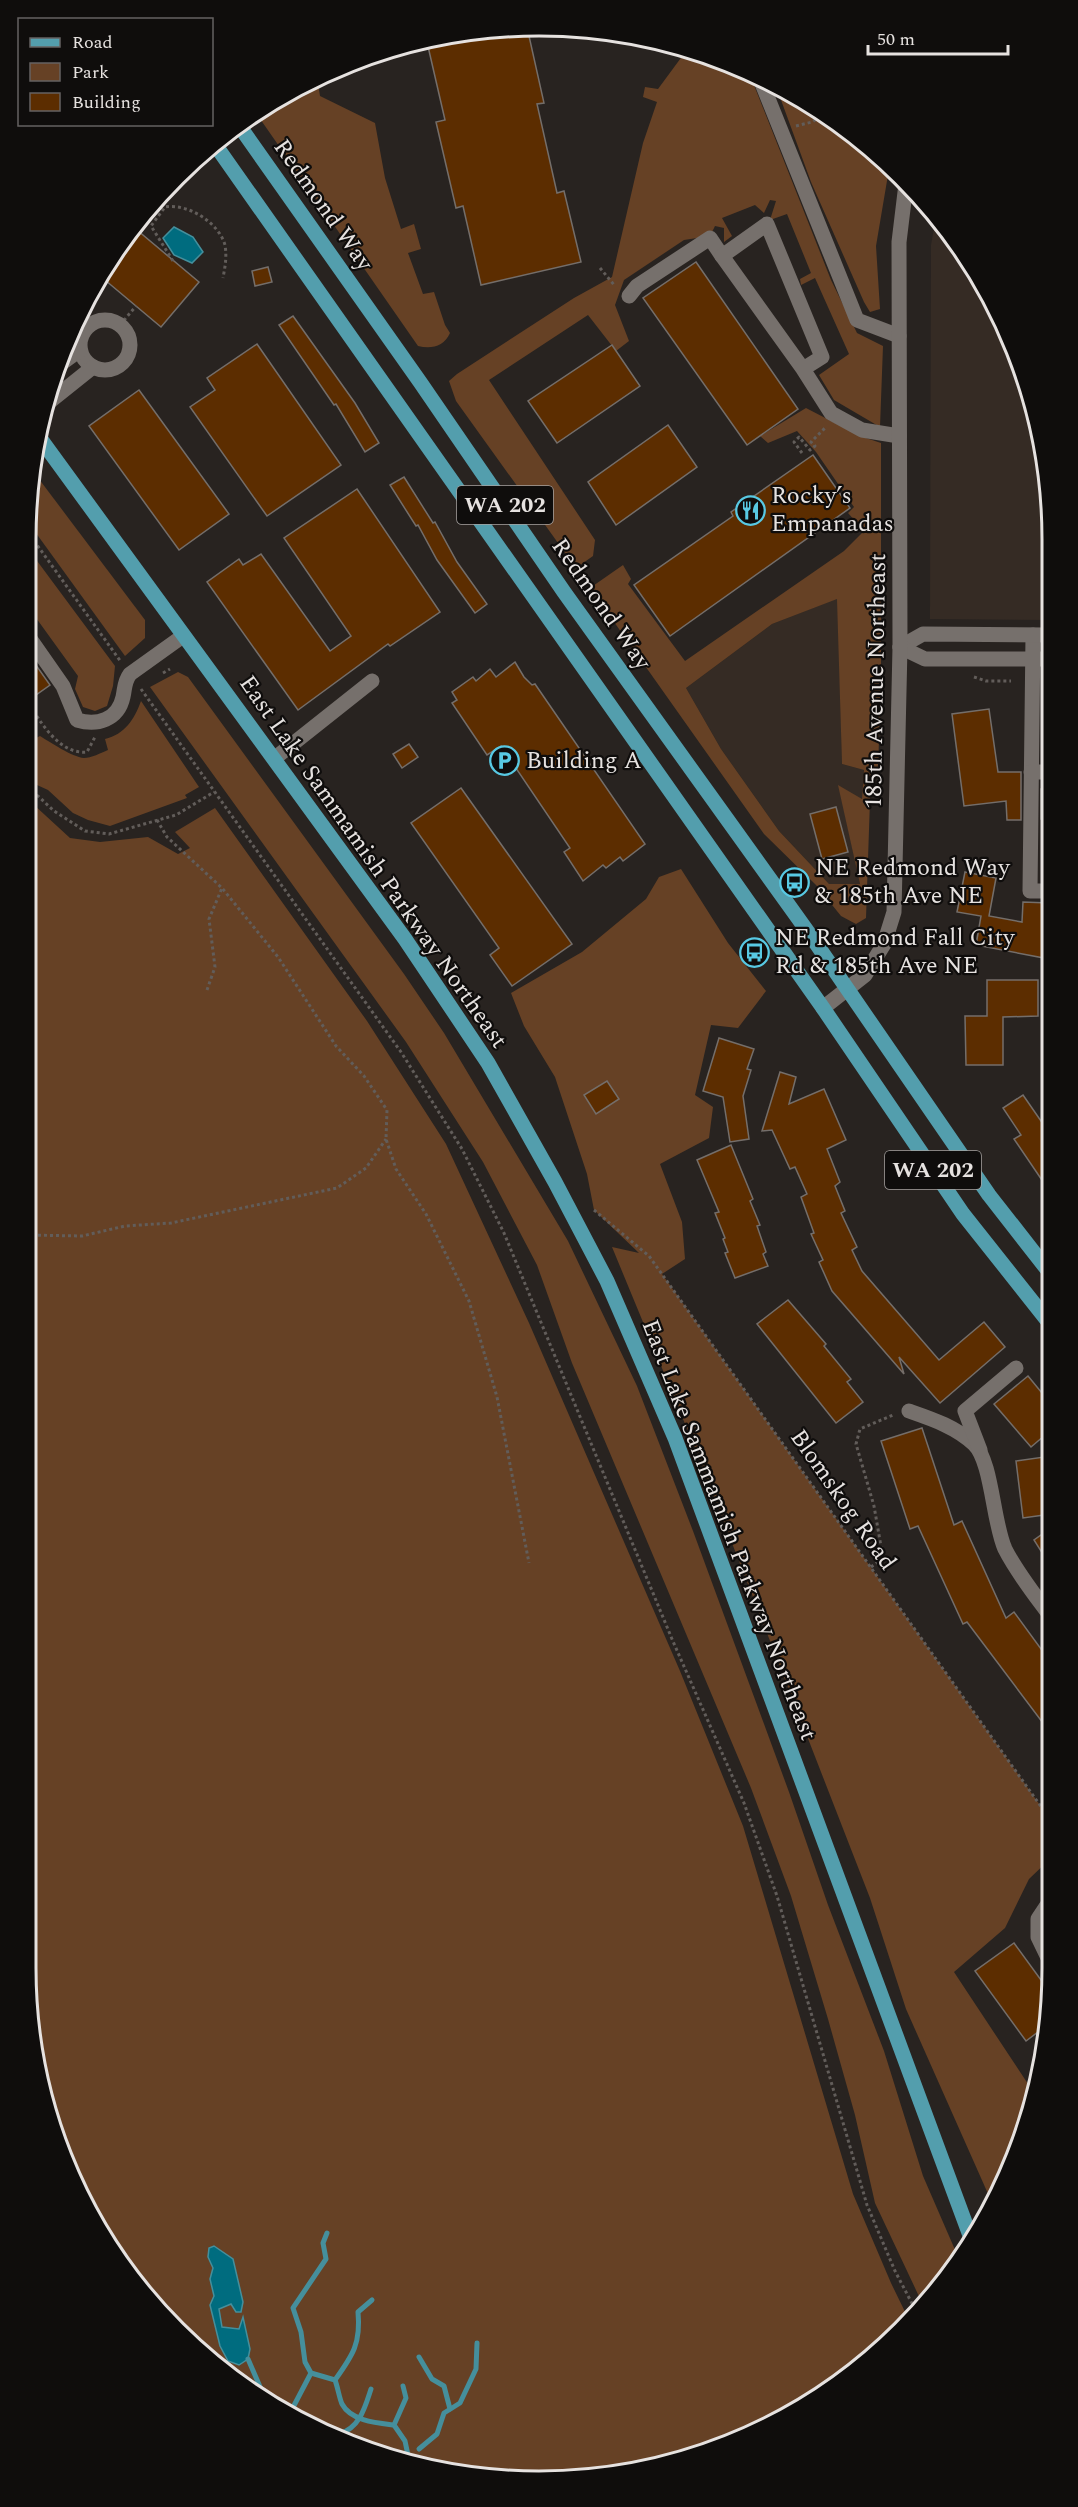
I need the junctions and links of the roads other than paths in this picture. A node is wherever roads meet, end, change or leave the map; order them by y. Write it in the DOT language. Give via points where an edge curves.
graph roads {
  1 [pos="765,90"];
  2 [pos="244,132"];
  3 [pos="220,151"];
  4 [pos="905,194"];
  5 [pos="722,256"];
  6 [pos="629,296"];
  7 [pos="899,336"];
  8 [pos="80,351"];
  9 [pos="70,358"];
  10 [pos="93,367"];
  11 [pos="804,369"];
  12 [pos="57,396"];
  13 [pos="899,436"];
  14 [pos="45,445"];
  15 [pos="1033,635"];
  16 [pos="1042,635"];
  17 [pos="183,636"];
  18 [pos="36,647"];
  19 [pos="900,647"];
  20 [pos="1032,659"];
  21 [pos="1042,659"];
  22 [pos="372,681"];
  23 [pos="275,758"];
  24 [pos="1031,772"];
  25 [pos="1042,772"];
  26 [pos="1042,891"];
  27 [pos="848,989"];
  28 [pos="823,1008"];
  29 [pos="1042,1263"];
  30 [pos="1042,1314"];
  31 [pos="1016,1368"];
  32 [pos="909,1411"];
  33 [pos="982,1457"];
  34 [pos="1042,1603"];
  35 [pos="1042,1913"];
  36 [pos="1042,1945"];
  37 [pos="968,2230"];
  1 -- 7 [label="street" via="857,320"];
  2 -- 27 [label="main road, Redmond Way / WA 202" via="564,592"];
  3 -- 28 [label="main road, WA 202"];
  4 -- 7 [label="street, 185th Avenue Northeast" via="899,242"];
  5 -- 6 [label="street" via="710,238 637,286"];
  5 -- 11 [label="street"];
  5 -- 11 [label="street" via="767,225 822,357"];
  7 -- 13 [label="street, 185th Avenue Northeast"];
  8 -- 9 [label="street"];
  8 -- 10 [label="street"];
  8 -- 10 [label="street" via="81,336 91,324 106,320 120,325 130,347 123,362 108,369"];
  10 -- 12 [label="street"];
  11 -- 13 [label="street" via="831,413 862,430"];
  13 -- 19 [label="street, 185th Avenue Northeast"];
  14 -- 17 [label="main road, East Lake Sammamish Parkway Northeast"];
  15 -- 16 [label="street"];
  15 -- 19 [label="street" via="923,634"];
  15 -- 20 [label="street"];
  17 -- 18 [label="street" via="130,674 116,712 104,722 90,724 77,720 63,686"];
  17 -- 23 [label="main road, East Lake Sammamish Parkway Northeast"];
  19 -- 20 [label="street" via="926,660"];
  19 -- 27 [label="street, 185th Avenue Northeast" via="894,912 884,944 865,975"];
  20 -- 21 [label="street"];
  20 -- 24 [label="street"];
  22 -- 23 [label="street"];
  23 -- 37 [label="main road, East Lake Sammamish Parkway Northeast" via="488,1063 607,1281 675,1438"];
  24 -- 25 [label="street"];
  24 -- 26 [label="street" via="1030,891"];
  27 -- 28 [label="street, 185th Avenue Northeast"];
  27 -- 29 [label="main road, WA 202" via="989,1195"];
  28 -- 30 [label="main road, WA 202" via="963,1214"];
  31 -- 33 [label="street" via="965,1411"];
  32 -- 33 [label="street" via="942,1422 975,1445"];
  33 -- 34 [label="street" via="1005,1549"];
  35 -- 36 [label="street" via="1038,1919"];
}
